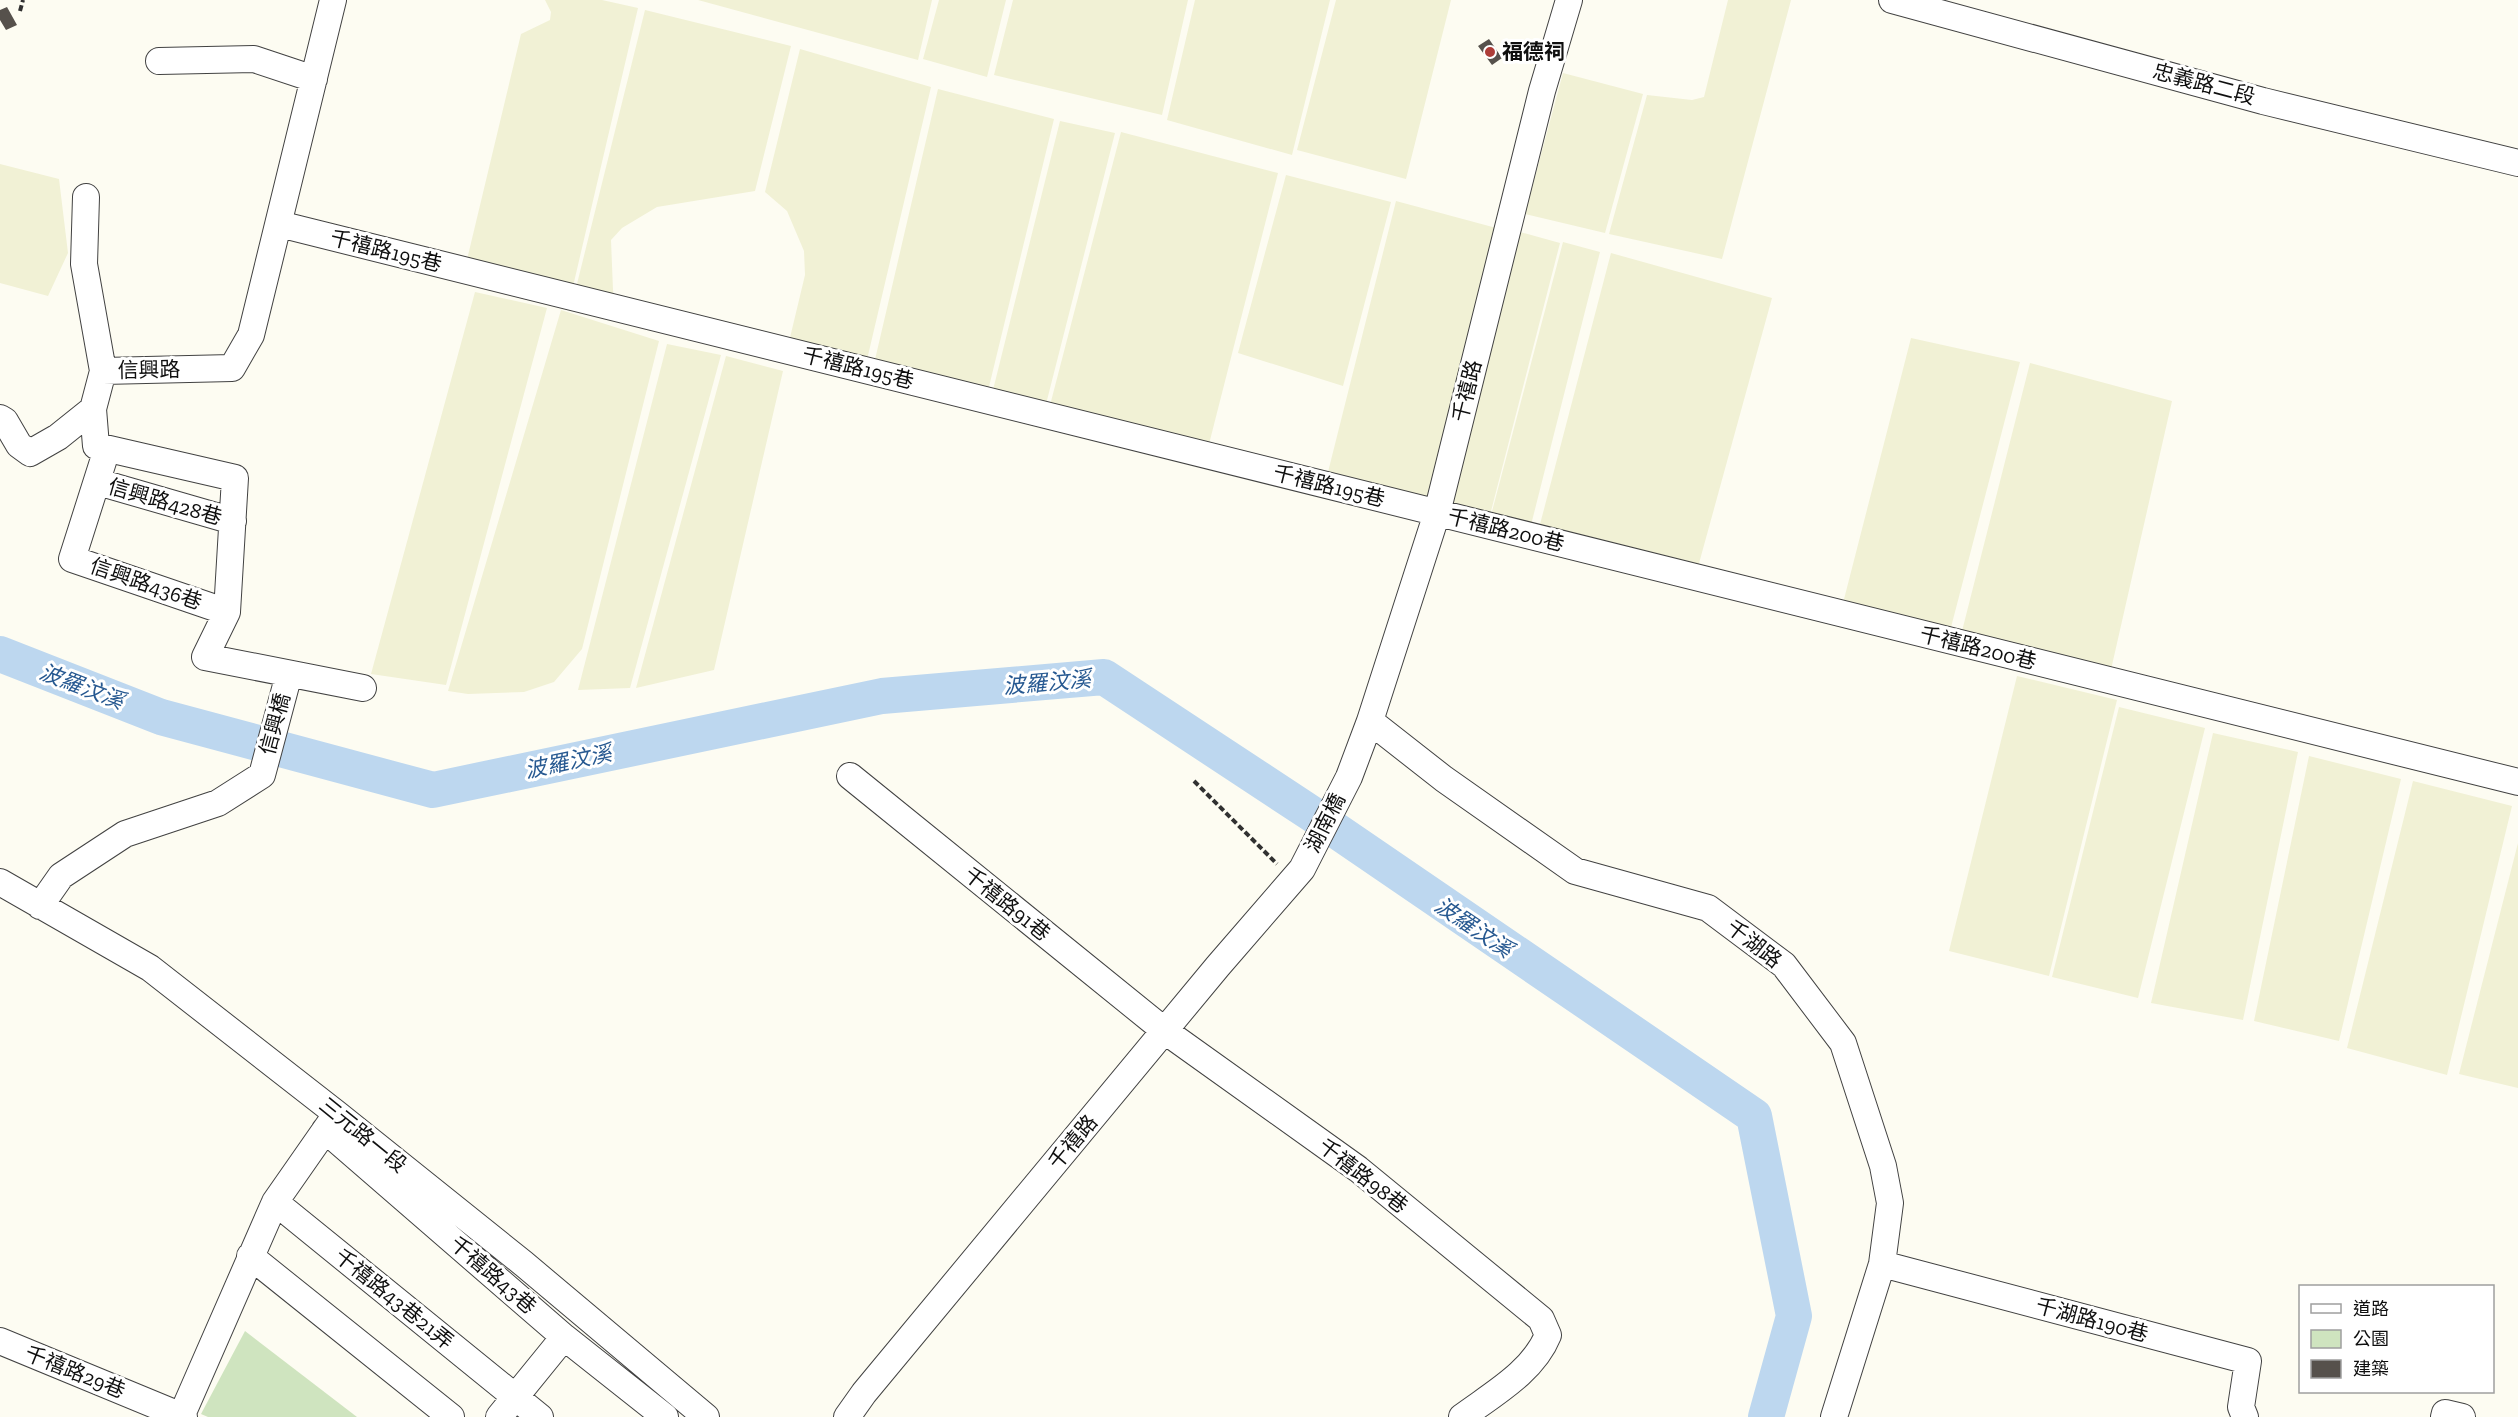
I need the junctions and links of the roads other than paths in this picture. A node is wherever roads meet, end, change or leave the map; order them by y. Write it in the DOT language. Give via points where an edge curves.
graph roads {
  1 [pos="333,0"];
  2 [pos="1569,0"];
  3 [pos="1892,0"];
  4 [pos="159,61"];
  5 [pos="314,79"];
  6 [pos="2518,163"];
  7 [pos="86,197"];
  8 [pos="279,224"];
  9 [pos="103,371"];
  10 [pos="93,410"];
  11 [pos="0,418"];
  12 [pos="107,449"];
  13 [pos="98,483"];
  14 [pos="1437,513"];
  15 [pos="232,521"];
  16 [pos="227,612"];
  17 [pos="289,674"];
  18 [pos="363,688"];
  19 [pos="1370,721"];
  20 [pos="850,776"];
  21 [pos="1349,777"];
  22 [pos="2518,782"];
  23 [pos="1297,874"];
  24 [pos="0,882"];
  25 [pos="40,906"];
  26 [pos="1165,1031"];
  27 [pos="331,1122"];
  28 [pos="275,1202"];
  29 [pos="250,1256"];
  30 [pos="1882,1264"];
  31 [pos="564,1337"];
  32 [pos="0,1341"];
  33 [pos="514,1396"];
  34 [pos="182,1417"];
  35 [pos="451,1417"];
  36 [pos="499,1417"];
  37 [pos="540,1417"];
  38 [pos="665,1417"];
  39 [pos="706,1417"];
  40 [pos="847,1417"];
  41 [pos="1461,1417"];
  42 [pos="1834,1417"];
  43 [pos="2245,1417"];
  44 [pos="2444,1417"];
  45 [pos="2462,1417"];
  1 -- 5 [label="street, 信興路"];
  2 -- 14 [label="street, 千禧路" via="1539,103"];
  3 -- 6 [label="street, 忠義路二段" via="2263,101"];
  4 -- 5 [label="street" via="254,59"];
  5 -- 8 [label="street, 信興路"];
  7 -- 9 [label="street" via="84,264"];
  8 -- 9 [label="street, 信興路" via="251,335 232,368"];
  8 -- 14 [label="street, 千禧路195巷"];
  9 -- 10 [label="street, 信興路"];
  10 -- 11 [label="street" via="30,453 19,445"];
  10 -- 12 [label="street, 信興路" via="96,446"];
  12 -- 13 [label="street, 信興路436巷"];
  12 -- 15 [label="street" via="235,478"];
  13 -- 15 [label="street, 信興路428巷"];
  13 -- 16 [label="street, 信興路436巷" via="72,560"];
  14 -- 19 [label="street, 千禧路"];
  14 -- 22 [label="street, 千禧路200巷"];
  15 -- 16 [label="street"];
  16 -- 17 [label="street" via="205,657"];
  17 -- 18 [label="street"];
  17 -- 25 [label="street, 信興橋" via="262,775 218,803 125,834 62,876"];
  19 -- 21 [label="street, 千禧路"];
  19 -- 30 [label="street, 千湖路" via="1444,779 1575,871 1708,908 1784,965 1843,1043 1847,1054 1883,1166 1890,1203"];
  20 -- 26 [label="street, 千禧路91巷"];
  21 -- 23 [label="street, 湖南橋"];
  23 -- 26 [label="street, 千禧路"];
  24 -- 25 [label="street, 三元路一段"];
  25 -- 27 [label="street, 三元路一段" via="150,968"];
  26 -- 40 [label="street, 千禧路"];
  26 -- 41 [label="street, 千禧路98巷" via="1358,1169 1540,1319 1548,1335 1542,1349 1525,1369"];
  27 -- 28 [label="street"];
  27 -- 31 [label="street, 千禧路43巷"];
  27 -- 39 [label="street, 三元路一段" via="525,1264"];
  28 -- 29 [label="street"];
  28 -- 33 [label="street, 千禧路43巷21弄"];
  29 -- 34 [label="street"];
  29 -- 35 [label="street"];
  30 -- 42 [label="street, 千湖路"];
  30 -- 43 [label="street, 千湖路190巷" via="2248,1361 2241,1407"];
  31 -- 33 [label="street"];
  31 -- 38 [label="street, 千禧路43巷"];
  32 -- 34 [label="street, 千禧路29巷"];
  33 -- 36 [label="street"];
  33 -- 37 [label="street, 千禧路43巷21弄"];
  44 -- 45 [label="street" via="2445,1413"];
}
